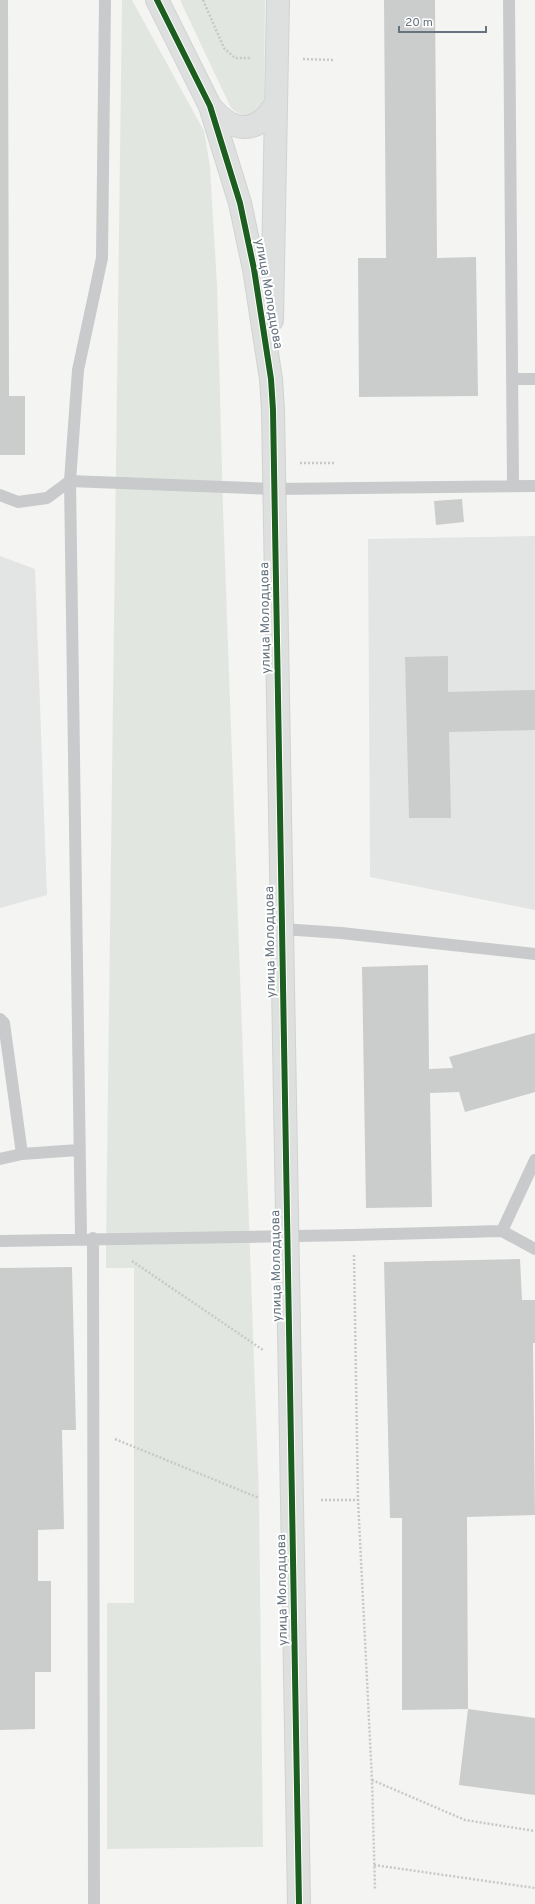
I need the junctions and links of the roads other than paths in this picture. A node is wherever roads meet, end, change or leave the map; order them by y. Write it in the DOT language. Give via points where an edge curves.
graph roads {
  1 [pos="105,0"];
  2 [pos="157,0"];
  3 [pos="278,0"];
  4 [pos="509,0"];
  5 [pos="276,103"];
  6 [pos="210,106"];
  7 [pos="271,379"];
  8 [pos="512,379"];
  9 [pos="535,379"];
  10 [pos="70,481"];
  11 [pos="512,486"];
  12 [pos="535,486"];
  13 [pos="274,489"];
  14 [pos="0,494"];
  15 [pos="282,929"];
  16 [pos="535,954"];
  17 [pos="0,1019"];
  18 [pos="78,1150"];
  19 [pos="22,1154"];
  20 [pos="0,1159"];
  21 [pos="535,1160"];
  22 [pos="502,1230"];
  23 [pos="288,1236"];
  24 [pos="81,1238"];
  25 [pos="94,1238"];
  26 [pos="0,1241"];
  27 [pos="535,1249"];
  28 [pos="94,1904"];
  29 [pos="300,1904"];
  1 -- 10 [label="lane" via="102,258 78,370"];
  2 -- 6 [label="street, улица Молодцова"];
  3 -- 5 [label="street, улица Молодцова"];
  4 -- 8 [label="lane"];
  5 -- 6 [label="street" via="269,115 256,126 242,128 224,120"];
  5 -- 7 [label="street, улица Молодцова"];
  6 -- 7 [label="street, улица Молодцова" via="240,203 254,269"];
  7 -- 13 [label="street, улица Молодцова"];
  8 -- 9 [label="lane"];
  8 -- 11 [label="lane"];
  10 -- 13 [label="lane"];
  10 -- 14 [label="lane" via="47,498 18,502"];
  10 -- 18 [label="lane"];
  11 -- 12 [label="lane"];
  11 -- 13 [label="lane"];
  13 -- 15 [label="street, улица Молодцова"];
  15 -- 16 [label="lane" via="342,932"];
  15 -- 23 [label="street, улица Молодцова"];
  17 -- 19 [label="lane" via="4,1023"];
  18 -- 19 [label="lane"];
  18 -- 24 [label="lane"];
  19 -- 20 [label="lane"];
  21 -- 22 [label="lane"];
  22 -- 23 [label="lane"];
  22 -- 27 [label="lane"];
  23 -- 25 [label="lane"];
  23 -- 29 [label="street, улица Молодцова"];
  24 -- 25 [label="lane"];
  24 -- 26 [label="lane"];
  25 -- 28 [label="lane"];
}
